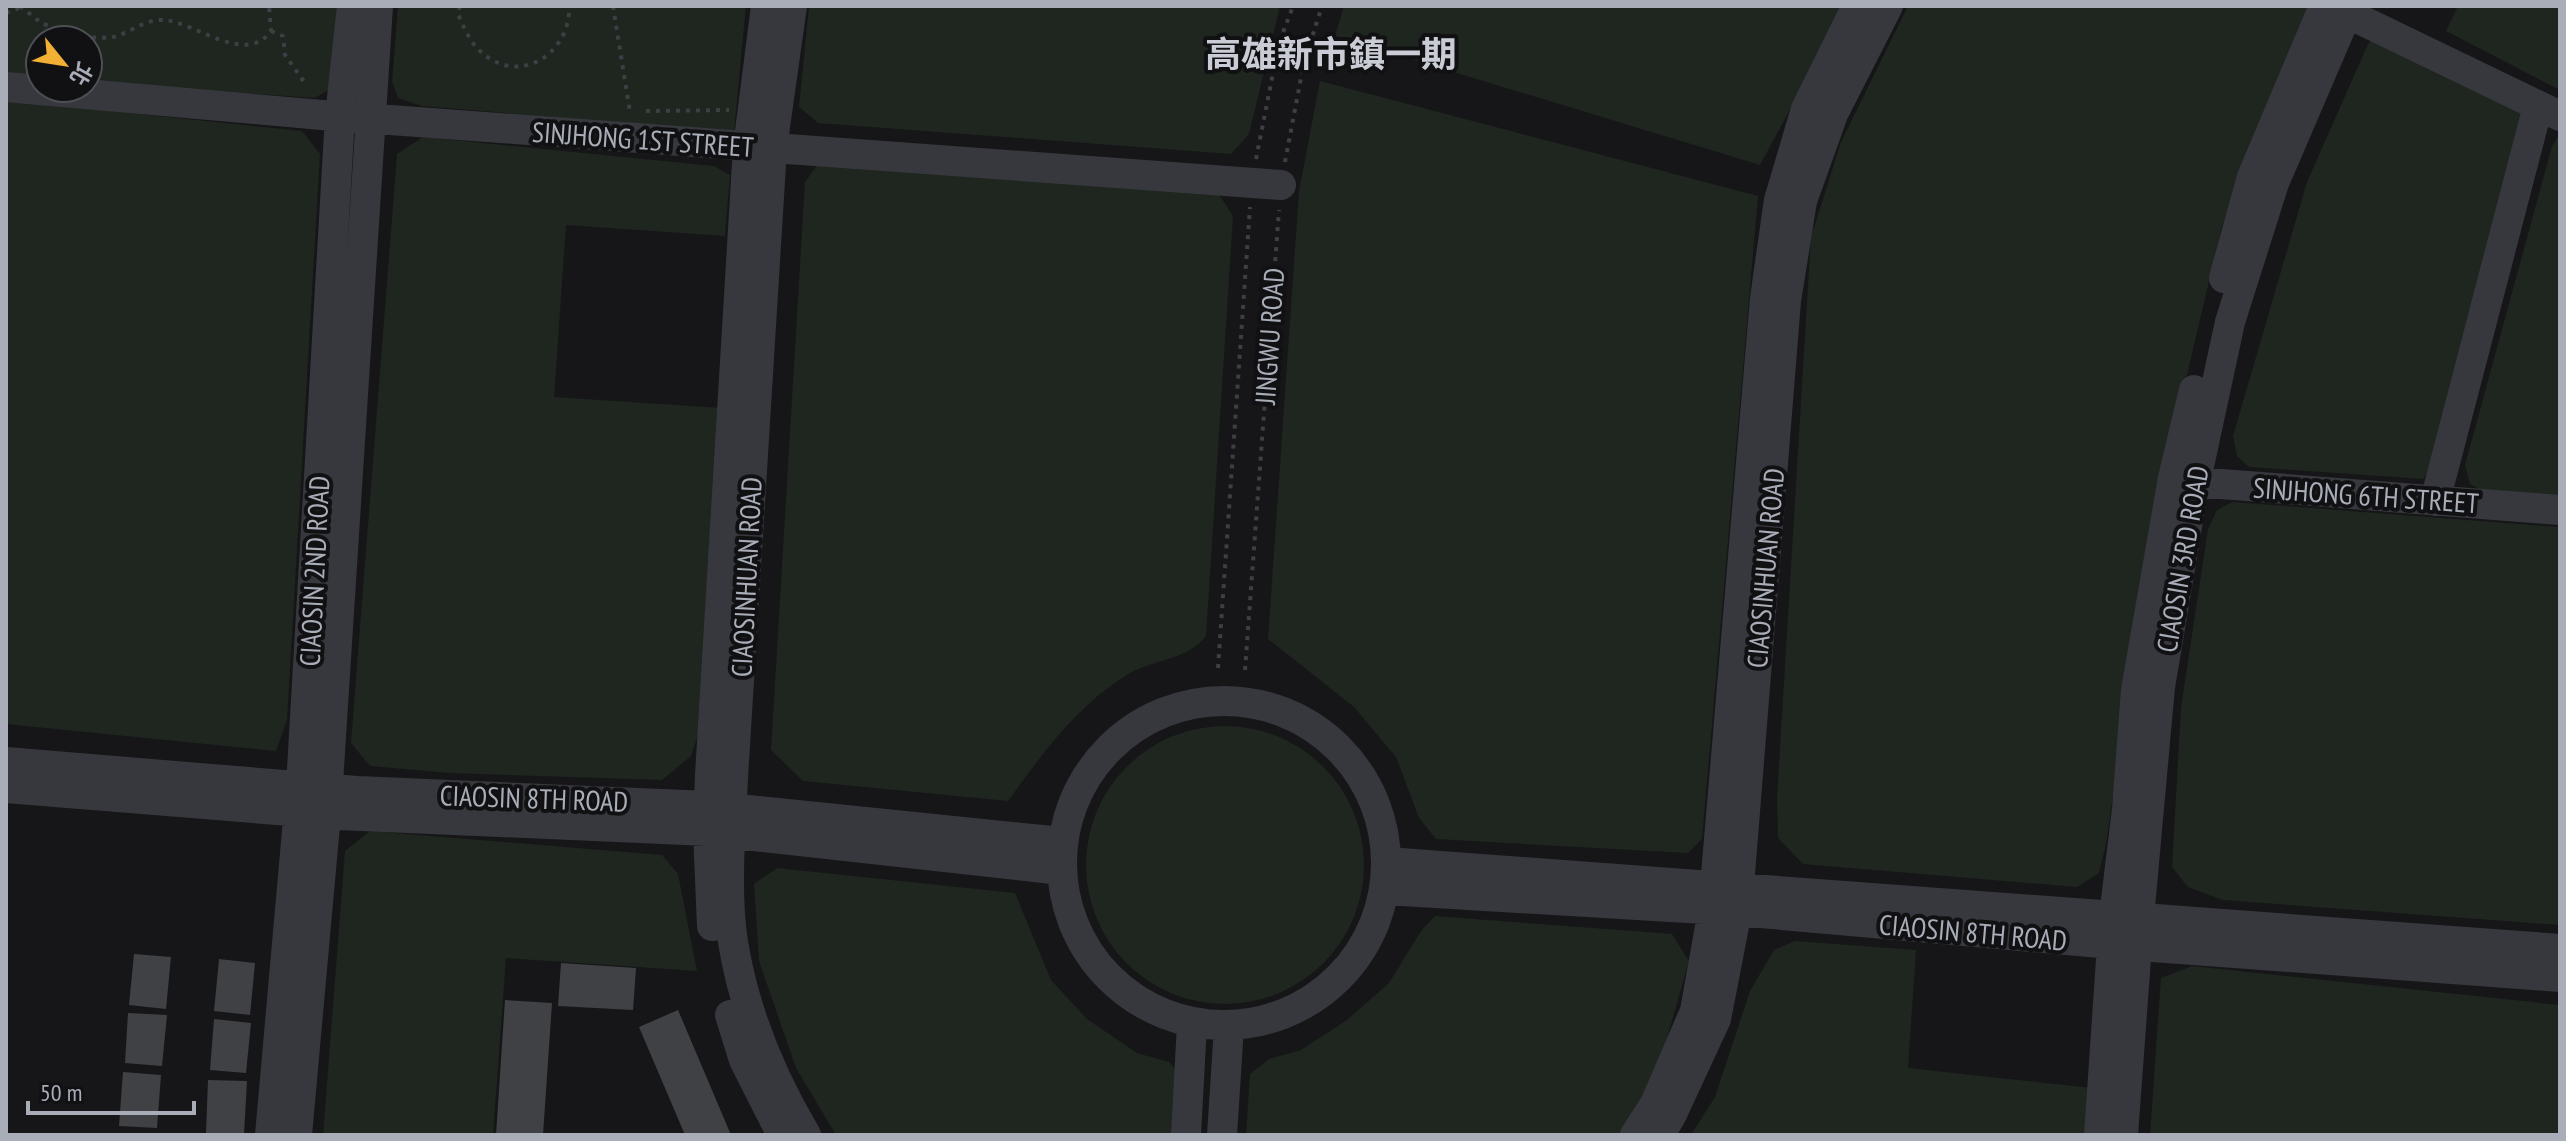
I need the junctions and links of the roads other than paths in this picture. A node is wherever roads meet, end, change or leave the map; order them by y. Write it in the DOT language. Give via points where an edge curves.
graph roads {
  1 [pos="352,6"];
  2 [pos="378,6"];
  3 [pos="766,6"];
  4 [pos="792,6"];
  5 [pos="1857,6"];
  6 [pos="1888,6"];
  7 [pos="2338,8"];
  8 [pos="6,87"];
  9 [pos="2549,111"];
  10 [pos="331,115"];
  11 [pos="370,118"];
  12 [pos="760,148"];
  13 [pos="1266,184"];
  14 [pos="2184,480"];
  15 [pos="2435,501"];
  16 [pos="2560,510"];
  17 [pos="6,762"];
  18 [pos="6,788"];
  19 [pos="313,800"];
  20 [pos="720,820"];
  21 [pos="1062,856"];
  22 [pos="1386,876"];
  23 [pos="1726,899"];
  24 [pos="2126,931"];
  25 [pos="2560,949"];
  26 [pos="2560,977"];
  27 [pos="1192,1024"];
  28 [pos="1229,1027"];
  29 [pos="270,1135"];
  30 [pos="297,1135"];
  31 [pos="782,1135"];
  32 [pos="806,1135"];
  33 [pos="1186,1135"];
  34 [pos="1222,1135"];
  35 [pos="1635,1135"];
  36 [pos="1660,1135"];
  37 [pos="2099,1135"];
  38 [pos="2123,1135"];
  1 -- 10 [label="street, CIAOSIN 2ND ROAD"];
  2 -- 11 [label="street, CIAOSIN 2ND ROAD"];
  3 -- 12 [label="street, CIAOSINHUAN ROAD"];
  4 -- 12 [label="street, CIAOSINHUAN ROAD"];
  5 -- 23 [label="street, CIAOSINHUAN ROAD" via="1806,109 1779,200 1765,298"];
  6 -- 23 [label="street, CIAOSINHUAN ROAD" via="1833,114 1802,201 1786,301"];
  7 -- 9 [label="street"];
  7 -- 14 [label="street, CIAOSIN 3RD ROAD" via="2274,183"];
  8 -- 10 [label="street, SINJHONG 1ST STREET"];
  9 -- 15 [label="street"];
  10 -- 11 [label="street, SINJHONG 1ST STREET"];
  10 -- 19 [label="street, CIAOSIN 2ND ROAD"];
  11 -- 12 [label="street, SINJHONG 1ST STREET" via="632,124"];
  11 -- 19 [label="street, CIAOSIN 2ND ROAD"];
  12 -- 13 [label="street, SINJHONG 1ST STREET"];
  12 -- 20 [label="street, CIAOSINHUAN ROAD"];
  14 -- 15 [label="street, SINJHONG 6TH STREET"];
  14 -- 24 [label="street, CIAOSIN 3RD ROAD" via="2136,690 2127,809"];
  15 -- 16 [label="street, SINJHONG 6TH STREET"];
  17 -- 19 [label="street, CIAOSIN 8TH ROAD"];
  18 -- 19 [label="street, CIAOSIN 8TH ROAD"];
  19 -- 20 [label="street, CIAOSIN 8TH ROAD"];
  19 -- 29 [label="street, CIAOSIN 2ND ROAD"];
  19 -- 30 [label="street, CIAOSIN 2ND ROAD"];
  20 -- 21 [label="street, CIAOSIN 8TH ROAD"];
  20 -- 31 [label="street, CIAOSINHUAN ROAD" via="712,941 744,1060"];
  20 -- 32 [label="street, CIAOSINHUAN ROAD" via="743,989 761,1046"];
  21 -- 22 [label="street" via="1073,803 1096,763 1129,731 1171,709 1242,701 1288,713 1328,737 1360,772 1380,815"];
  21 -- 27 [label="street" via="1073,925 1101,971 1142,1005"];
  22 -- 23 [label="street, CIAOSIN 8TH ROAD"];
  22 -- 28 [label="street" via="1366,942 1331,986 1284,1015"];
  23 -- 24 [label="street, CIAOSIN 8TH ROAD"];
  23 -- 35 [label="street, CIAOSINHUAN ROAD" via="1695,1011 1655,1104"];
  23 -- 36 [label="street, CIAOSINHUAN ROAD" via="1716,1019"];
  24 -- 25 [label="street, CIAOSIN 8TH ROAD"];
  24 -- 26 [label="street, CIAOSIN 8TH ROAD"];
  24 -- 37 [label="street, CIAOSIN 3RD ROAD"];
  24 -- 38 [label="street, CIAOSIN 3RD ROAD"];
  27 -- 28 [label="street"];
  27 -- 33 [label="street"];
  28 -- 34 [label="street"];
}
